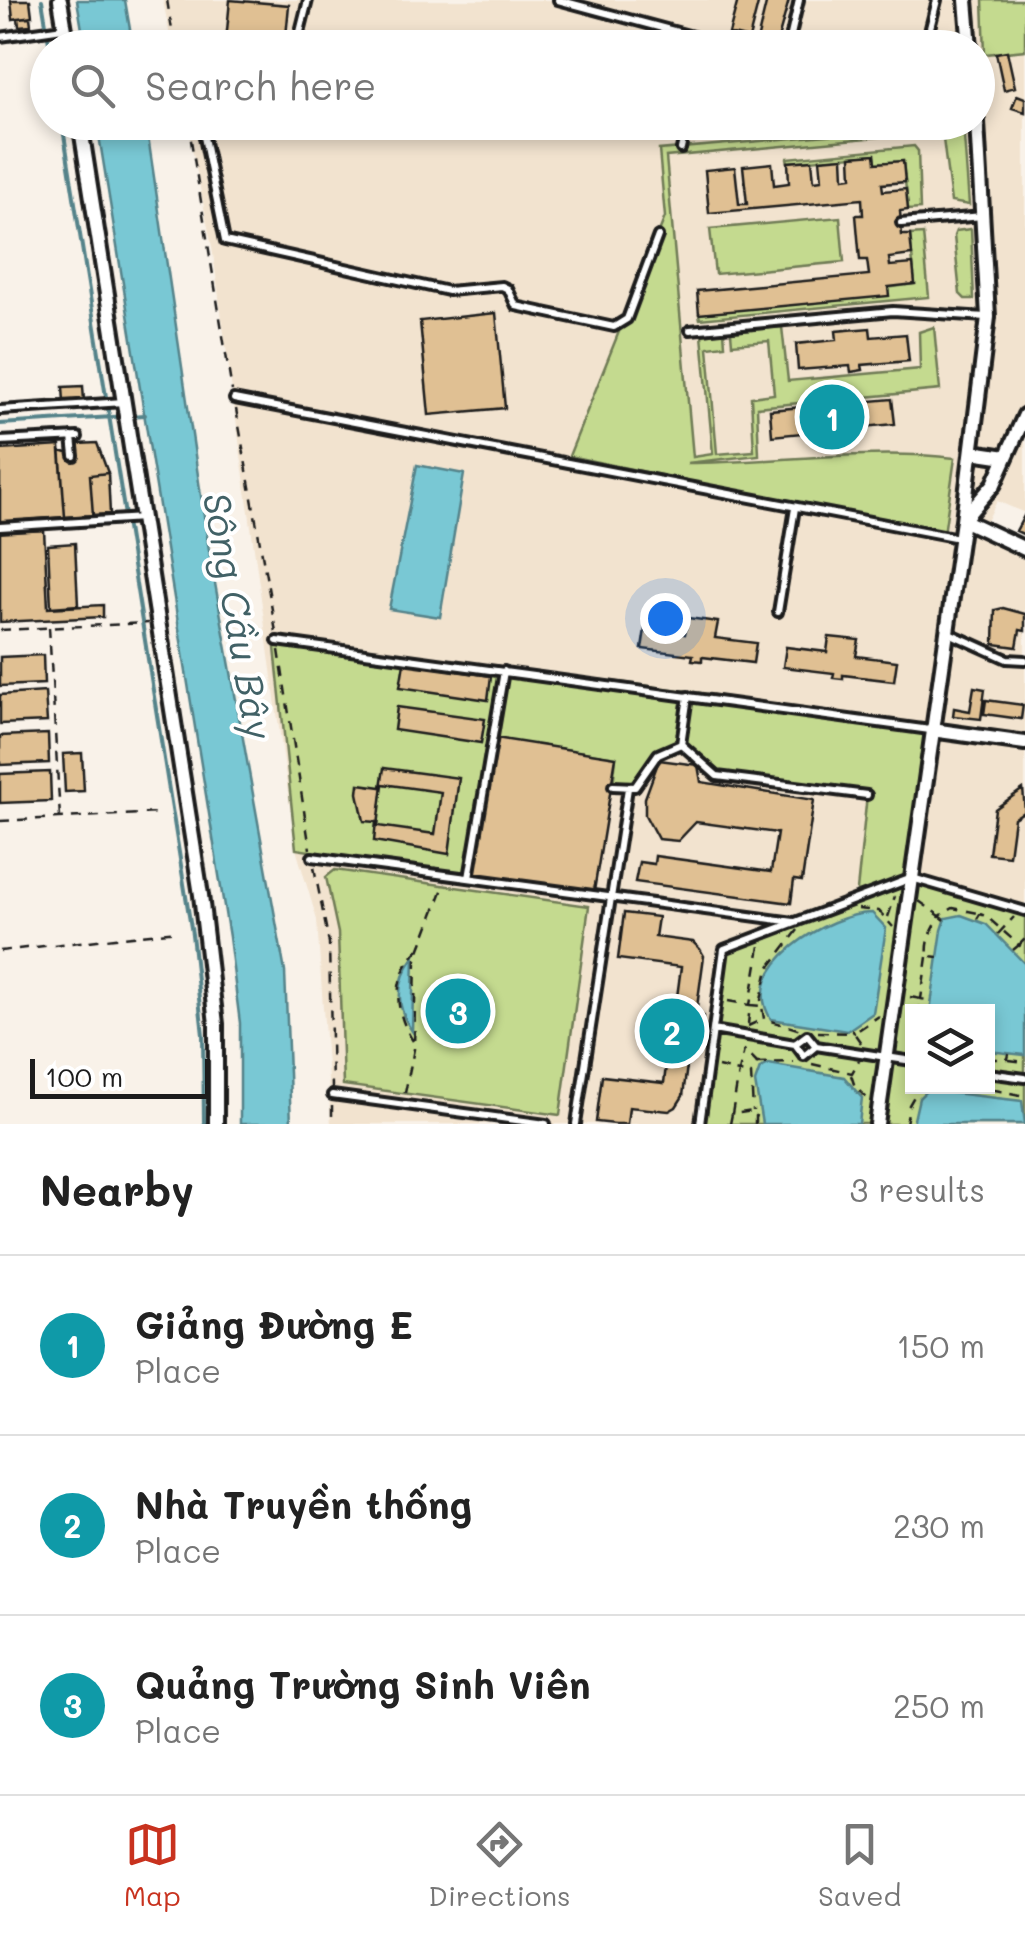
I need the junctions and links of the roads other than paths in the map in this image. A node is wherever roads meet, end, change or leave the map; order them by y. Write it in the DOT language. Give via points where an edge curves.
graph roads {
  1 [pos="60,0"];
  2 [pos="308,0"];
  3 [pos="558,0"];
  4 [pos="799,0"];
  5 [pos="936,0"];
  6 [pos="966,0"];
  7 [pos="61,29"];
  8 [pos="53,30"];
  9 [pos="300,30"];
  10 [pos="661,30"];
  11 [pos="792,30"];
  12 [pos="929,30"];
  13 [pos="968,30"];
  14 [pos="30,33"];
  15 [pos="0,37"];
  16 [pos="83,140"];
  17 [pos="205,140"];
  18 [pos="683,140"];
  19 [pos="978,140"];
  20 [pos="681,149"];
  21 [pos="984,216"];
  22 [pos="901,223"];
  23 [pos="658,236"];
  24 [pos="988,317"];
  25 [pos="690,330"];
  26 [pos="234,398"];
  27 [pos="122,403"];
  28 [pos="0,410"];
  29 [pos="1025,416"];
  30 [pos="0,441"];
  31 [pos="972,452"];
  32 [pos="74,456"];
  33 [pos="1006,457"];
  34 [pos="795,508"];
  35 [pos="140,519"];
  36 [pos="963,520"];
  37 [pos="0,527"];
  38 [pos="960,538"];
  39 [pos="1025,548"];
  40 [pos="778,612"];
  41 [pos="947,632"];
  42 [pos="277,641"];
  43 [pos="1025,660"];
  44 [pos="504,672"];
  45 [pos="688,696"];
  46 [pos="932,730"];
  47 [pos="1025,743"];
  48 [pos="681,744"];
  49 [pos="613,786"];
  50 [pos="628,788"];
  51 [pos="867,795"];
  52 [pos="312,858"];
  53 [pos="468,878"];
  54 [pos="907,886"];
  55 [pos="610,898"];
  56 [pos="1025,911"];
  57 [pos="795,922"];
  58 [pos="713,1030"];
  59 [pos="795,1044"];
  60 [pos="816,1046"];
  61 [pos="887,1058"];
  62 [pos="905,1060"];
  63 [pos="995,1074"];
  64 [pos="1025,1078"];
  65 [pos="332,1095"];
  66 [pos="878,1119"];
  67 [pos="216,1124"];
  68 [pos="546,1124"];
  69 [pos="576,1124"];
  70 [pos="700,1124"];
  1 -- 7 [label="street"];
  2 -- 9 [label="lane"];
  3 -- 10 [label="lane"];
  4 -- 11 [label="lane"];
  5 -- 12 [label="lane"];
  6 -- 13 [label="street"];
  7 -- 8 [label="lane"];
  14 -- 15 [label="lane"];
  16 -- 27 [label="street"];
  17 -- 23 [label="lane" via="225,241 448,291 502,286 516,306 614,327 627,320"];
  18 -- 20 [label="lane"];
  19 -- 21 [label="street"];
  21 -- 22 [label="lane"];
  21 -- 24 [label="street"];
  24 -- 25 [label="lane" via="893,311"];
  24 -- 31 [label="street"];
  26 -- 34 [label="lane"];
  27 -- 28 [label="lane"];
  27 -- 35 [label="street"];
  29 -- 33 [label="street"];
  30 -- 32 [label="lane" via="76,437"];
  31 -- 33 [label="street"];
  31 -- 36 [label="street"];
  33 -- 36 [label="street" via="985,498"];
  34 -- 38 [label="lane"];
  34 -- 40 [label="lane"];
  35 -- 37 [label="lane"];
  35 -- 67 [label="street" via="210,959"];
  36 -- 38 [label="street"];
  36 -- 39 [label="street"];
  38 -- 41 [label="street"];
  41 -- 43 [label="lane"];
  41 -- 46 [label="street"];
  42 -- 44 [label="lane"];
  44 -- 45 [label="lane"];
  44 -- 53 [label="lane"];
  45 -- 46 [label="lane"];
  45 -- 48 [label="lane"];
  46 -- 47 [label="street"];
  46 -- 54 [label="street"];
  48 -- 50 [label="lane" via="658,754"];
  48 -- 51 [label="lane" via="717,776"];
  49 -- 50 [label="lane"];
  50 -- 55 [label="lane"];
  52 -- 53 [label="lane"];
  53 -- 55 [label="lane"];
  54 -- 56 [label="lane"];
  54 -- 57 [label="lane"];
  54 -- 61 [label="street"];
  55 -- 57 [label="lane"];
  55 -- 69 [label="lane"];
  57 -- 58 [label="lane" via="724,949"];
  58 -- 59 [label="lane"];
  58 -- 70 [label="lane"];
  59 -- 60 [label="lane" via="806,1035"];
  59 -- 60 [label="lane" via="804,1056"];
  60 -- 61 [label="lane"];
  61 -- 62 [label="lane"];
  61 -- 66 [label="street"];
  63 -- 64 [label="lane"];
  65 -- 68 [label="lane"];
}
